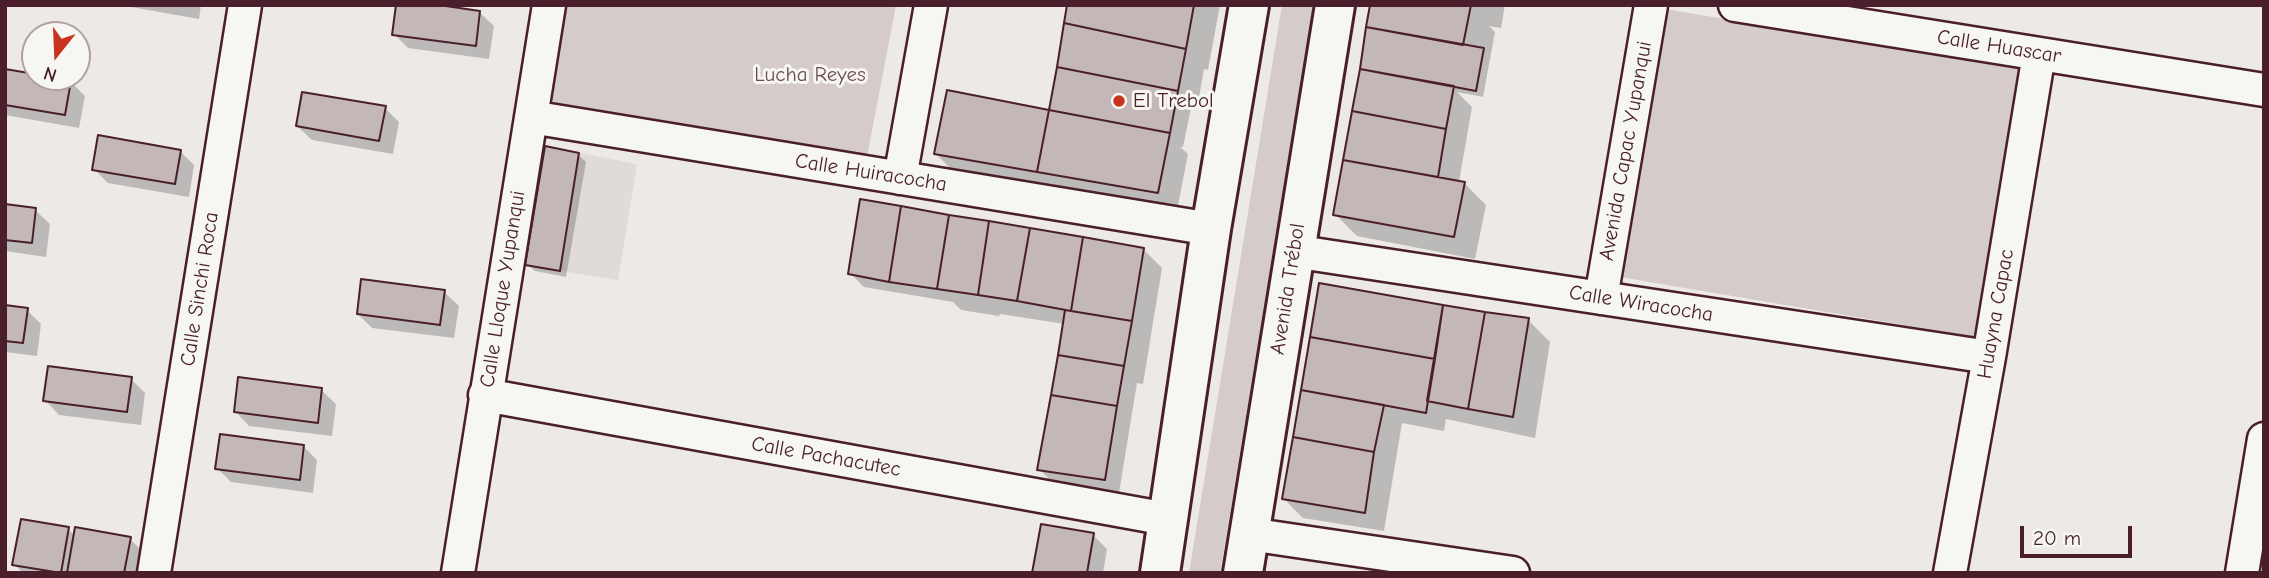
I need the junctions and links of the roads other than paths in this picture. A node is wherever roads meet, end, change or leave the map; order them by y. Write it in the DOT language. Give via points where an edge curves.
graph roads {
  1 [pos="245,5"];
  2 [pos="548,5"];
  3 [pos="931,5"];
  4 [pos="1249,5"];
  5 [pos="1335,5"];
  6 [pos="1651,5"];
  7 [pos="1735,5"];
  8 [pos="2039,54"];
  9 [pos="2264,90"];
  10 [pos="531,117"];
  11 [pos="900,177"];
  12 [pos="1211,229"];
  13 [pos="1293,251"];
  14 [pos="1601,298"];
  15 [pos="1989,357"];
  16 [pos="485,395"];
  17 [pos="2264,439"];
  18 [pos="1167,519"];
  19 [pos="1249,534"];
  20 [pos="154,573"];
  21 [pos="458,573"];
  22 [pos="1160,573"];
  23 [pos="1242,573"];
  24 [pos="1513,573"];
  25 [pos="1950,573"];
  26 [pos="2242,573"];
  1 -- 20 [label="street, Calle Sinchi Roca"];
  2 -- 10 [label="street, Calle Lloque Yupanqui"];
  3 -- 11 [label="street"];
  4 -- 12 [label="street"];
  5 -- 13 [label="street, Avenida Trébol"];
  6 -- 14 [label="street, Avenida Capac Yupanqui"];
  7 -- 8 [label="street, Calle Huascar"];
  8 -- 9 [label="street, Calle Huascar"];
  8 -- 15 [label="street, Huayna Capac"];
  10 -- 11 [label="street, Calle Huiracocha"];
  10 -- 16 [label="street, Calle Lloque Yupanqui"];
  11 -- 12 [label="street, Calle Huiracocha"];
  12 -- 18 [label="street"];
  13 -- 14 [label="street, Calle Wiracocha"];
  13 -- 19 [label="street, Avenida Trébol"];
  14 -- 15 [label="street, Calle Wiracocha"];
  15 -- 25 [label="street, Huayna Capac"];
  16 -- 18 [label="street, Calle Pachacutec"];
  16 -- 21 [label="street, Calle Lloque Yupanqui"];
  17 -- 26 [label="street"];
  18 -- 22 [label="street"];
  19 -- 23 [label="street, Avenida Trébol"];
  19 -- 24 [label="street"];
}
